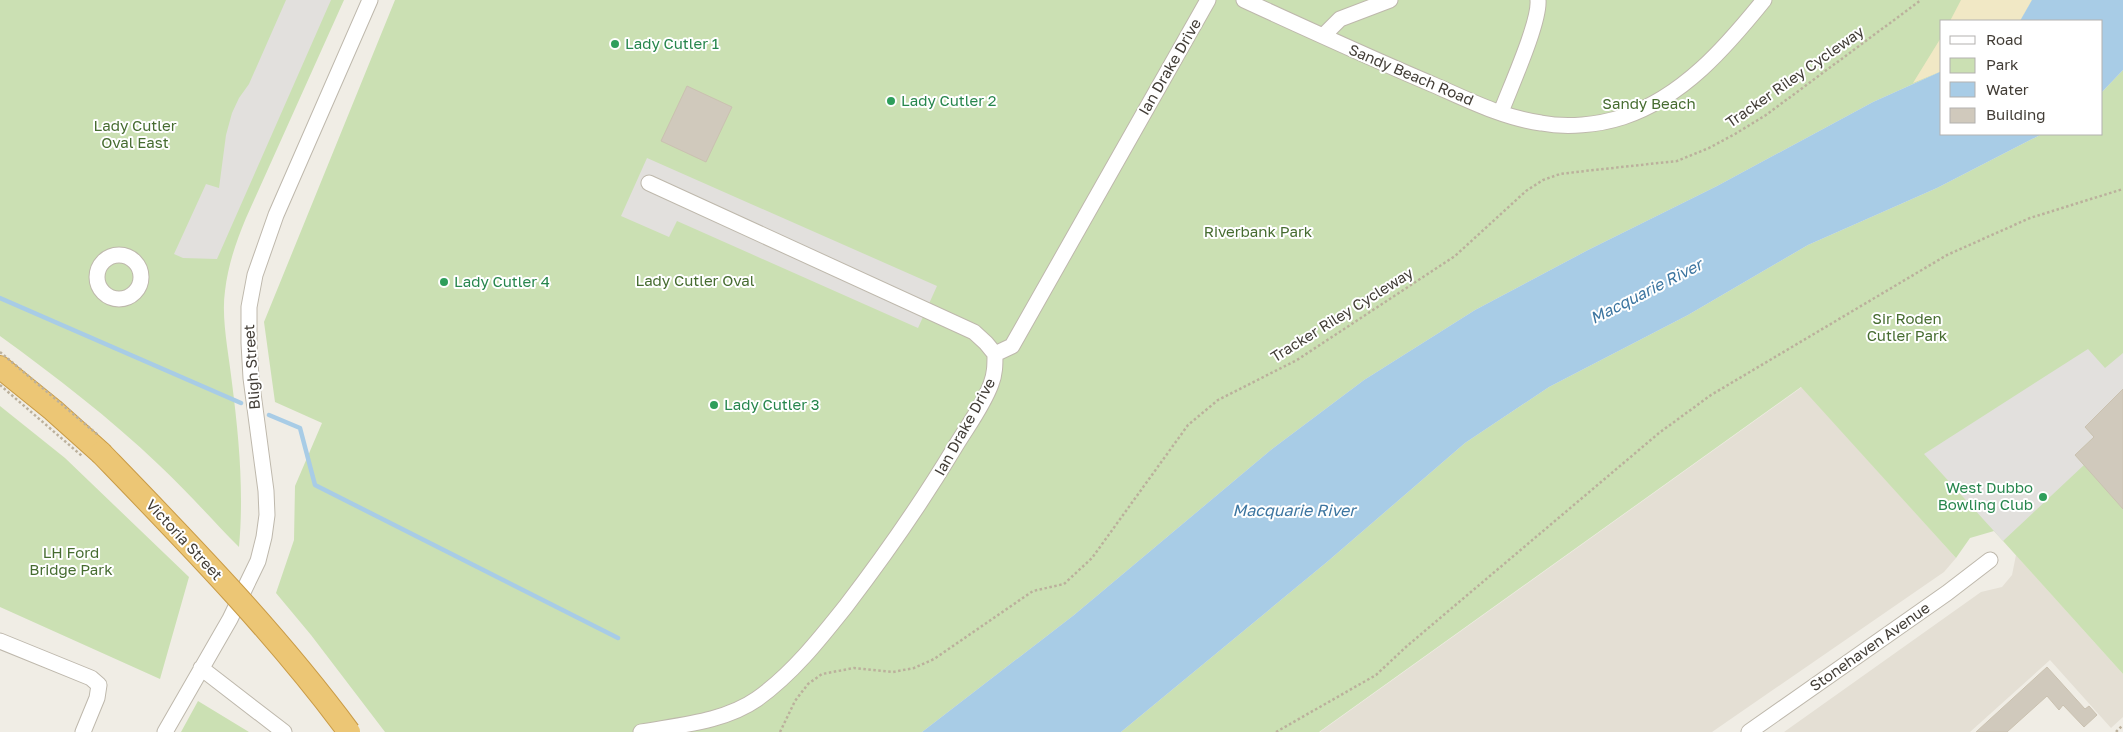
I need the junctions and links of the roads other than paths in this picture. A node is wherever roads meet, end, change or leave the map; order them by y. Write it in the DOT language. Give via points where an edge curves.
graph roads {
  1 [pos="370,0"];
  2 [pos="1208,0"];
  3 [pos="1244,0"];
  4 [pos="1390,0"];
  5 [pos="1538,0"];
  6 [pos="1764,0"];
  7 [pos="1322,36"];
  8 [pos="1501,112"];
  9 [pos="649,183"];
  10 [pos="995,354"];
  11 [pos="0,367"];
  12 [pos="1990,560"];
  13 [pos="0,641"];
  14 [pos="201,668"];
  15 [pos="83,732"];
  16 [pos="165,732"];
  17 [pos="284,732"];
  18 [pos="349,732"];
  19 [pos="641,732"];
  20 [pos="1750,732"];
  1 -- 14 [label="street, Bligh Street" via="280,206 255,275 249,307 249,343 266,491 264,538 242,598"];
  2 -- 10 [label="street, Ian Drake Drive" via="1012,346"];
  3 -- 7 [label="street, Sandy Beach Road"];
  4 -- 7 [label="street" via="1340,19"];
  5 -- 8 [label="street" via="1532,31"];
  6 -- 8 [label="street, Sandy Beach Road" via="1697,73 1646,108 1623,117 1582,125 1541,124"];
  7 -- 8 [label="street, Sandy Beach Road"];
  9 -- 10 [label="street" via="974,332"];
  10 -- 19 [label="street, Ian Drake Drive" via="991,385 935,481 876,568 818,641 786,675 756,700 727,715"];
  11 -- 18 [label="highway, Victoria Street, bridge" via="101,453 165,519 258,621"];
  12 -- 20 [label="street, Stonehaven Avenue" via="1947,594"];
  13 -- 15 [label="street" via="91,678 99,686"];
  14 -- 16 [label="street, Bligh Street"];
  14 -- 17 [label="street"];
}
